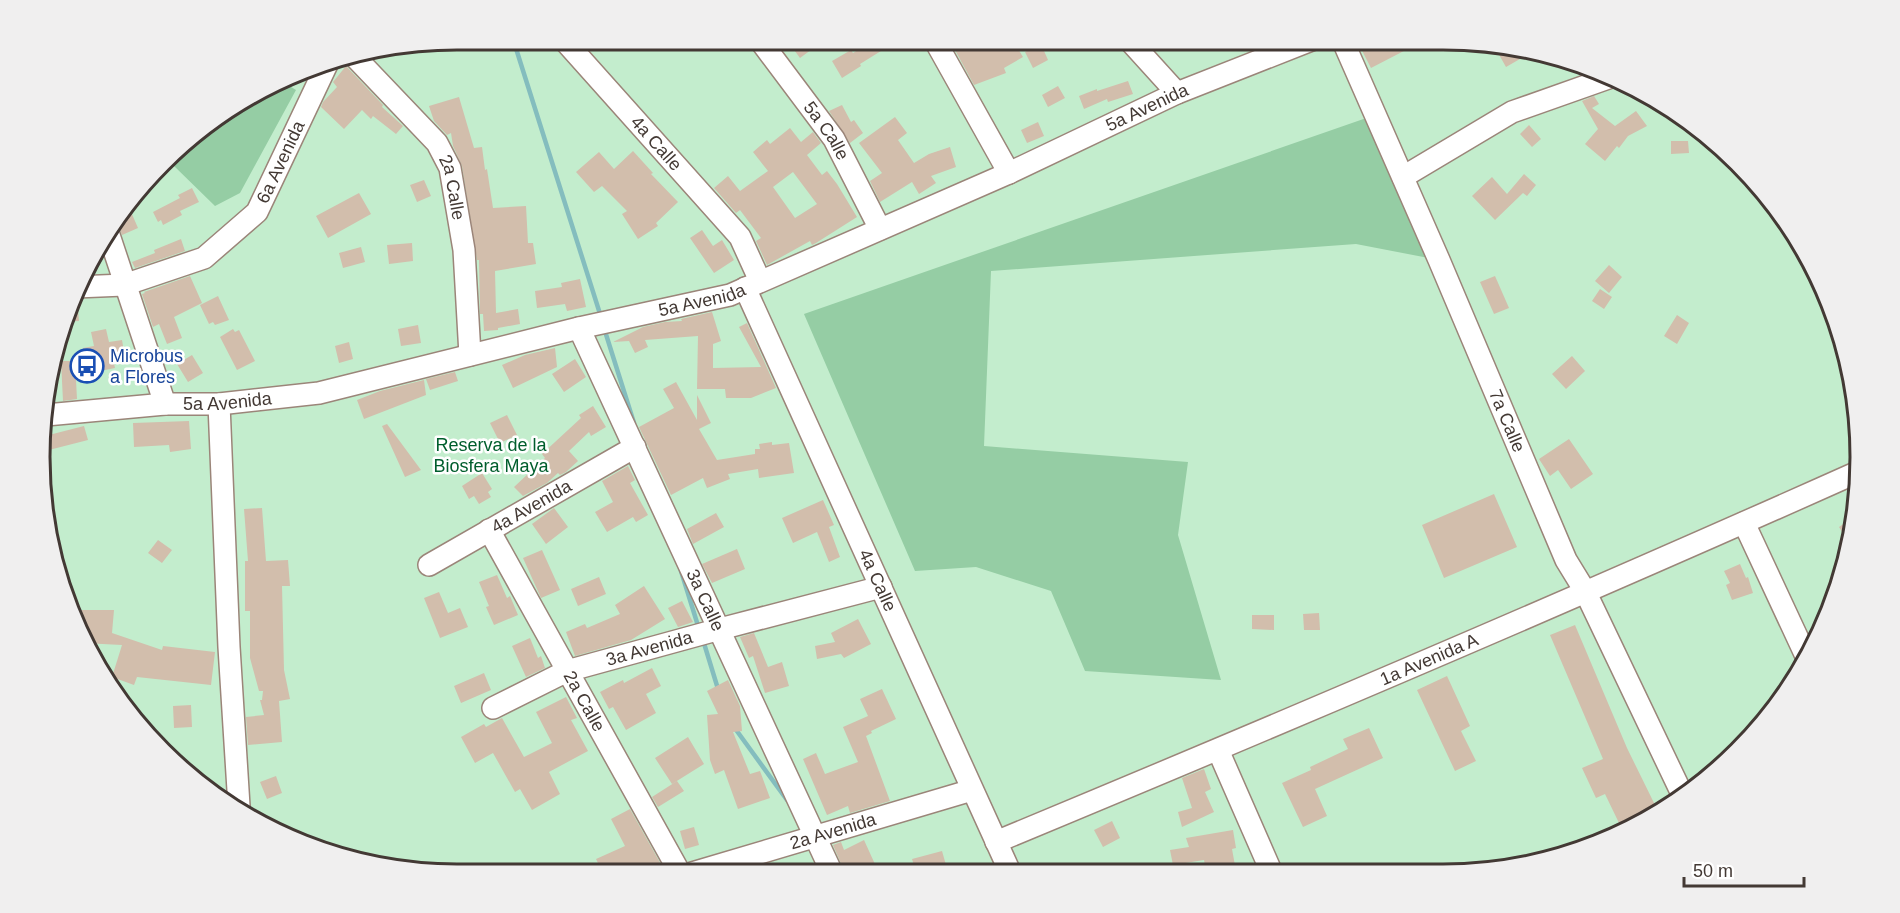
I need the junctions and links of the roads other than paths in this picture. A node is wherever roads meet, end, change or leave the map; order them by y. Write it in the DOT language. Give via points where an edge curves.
graph roads {
  1 [pos="573,50"];
  2 [pos="767,50"];
  3 [pos="939,50"];
  4 [pos="1138,50"];
  5 [pos="1286,50"];
  6 [pos="1346,50"];
  7 [pos="359,61"];
  8 [pos="323,72"];
  9 [pos="1601,81"];
  10 [pos="1177,93"];
  11 [pos="1009,172"];
  12 [pos="1403,177"];
  13 [pos="880,229"];
  14 [pos="111,242"];
  15 [pos="124,285"];
  16 [pos="752,285"];
  17 [pos="86,287"];
  18 [pos="579,328"];
  19 [pos="470,355"];
  20 [pos="165,404"];
  21 [pos="219,404"];
  22 [pos="52,415"];
  23 [pos="634,447"];
  24 [pos="1850,475"];
  25 [pos="1744,523"];
  26 [pos="489,530"];
  27 [pos="429,565"];
  28 [pos="881,587"];
  29 [pos="1585,591"];
  30 [pos="720,629"];
  31 [pos="1803,648"];
  32 [pos="567,671"];
  33 [pos="493,708"];
  34 [pos="1218,750"];
  35 [pos="1679,788"];
  36 [pos="972,790"];
  37 [pos="238,800"];
  38 [pos="815,835"];
  39 [pos="996,842"];
  40 [pos="675,864"];
  41 [pos="721,864"];
  42 [pos="828,864"];
  43 [pos="1006,864"];
  44 [pos="1268,864"];
  1 -- 16 [label="street, 4a Calle" via="740,237"];
  2 -- 13 [label="street, 5a Calle" via="834,139"];
  3 -- 11 [label="street"];
  4 -- 10 [label="street"];
  5 -- 10 [label="street, 5a Avenida"];
  6 -- 12 [label="street, 7a Calle"];
  7 -- 19 [label="street, 2a Calle" via="437,143 450,168 464,250"];
  8 -- 15 [label="street, 6a Avenida" via="257,212 204,258"];
  9 -- 12 [label="street" via="1512,112"];
  10 -- 11 [label="street, 5a Avenida"];
  11 -- 13 [label="street, 5a Avenida"];
  12 -- 29 [label="street, 7a Calle" via="1566,560"];
  13 -- 16 [label="street, 5a Avenida"];
  14 -- 15 [label="street"];
  15 -- 17 [label="street, 6a Avenida"];
  15 -- 20 [label="street"];
  16 -- 18 [label="street, 5a Avenida" via="730,295"];
  16 -- 28 [label="street, 4a Calle"];
  18 -- 19 [label="street, 5a Avenida"];
  18 -- 23 [label="street, 3a Calle"];
  19 -- 21 [label="street, 5a Avenida" via="319,393"];
  20 -- 21 [label="street, 5a Avenida"];
  20 -- 22 [label="street, 5a Avenida"];
  21 -- 37 [label="street"];
  23 -- 26 [label="street, 4a Avenida"];
  23 -- 30 [label="street, 3a Calle"];
  24 -- 25 [label="street, 1a Avenida A"];
  25 -- 29 [label="street, 1a Avenida A"];
  25 -- 31 [label="street"];
  26 -- 27 [label="street, 4a Avenida"];
  26 -- 32 [label="street, 2a Calle"];
  28 -- 30 [label="street, 3a Avenida"];
  28 -- 36 [label="street, 4a Calle"];
  29 -- 34 [label="street, 1a Avenida A"];
  29 -- 35 [label="street, 7a Calle"];
  30 -- 32 [label="street, 3a Avenida"];
  30 -- 38 [label="street, 3a Calle"];
  32 -- 33 [label="street, 3a Avenida"];
  32 -- 40 [label="street, 2a Calle"];
  34 -- 39 [label="street, 1a Avenida A"];
  34 -- 44 [label="street"];
  36 -- 38 [label="street, 2a Avenida"];
  36 -- 39 [label="street, 4a Calle"];
  38 -- 41 [label="street, 2a Avenida"];
  38 -- 42 [label="street, 3a Calle"];
  39 -- 43 [label="street, 4a Calle"];
}
